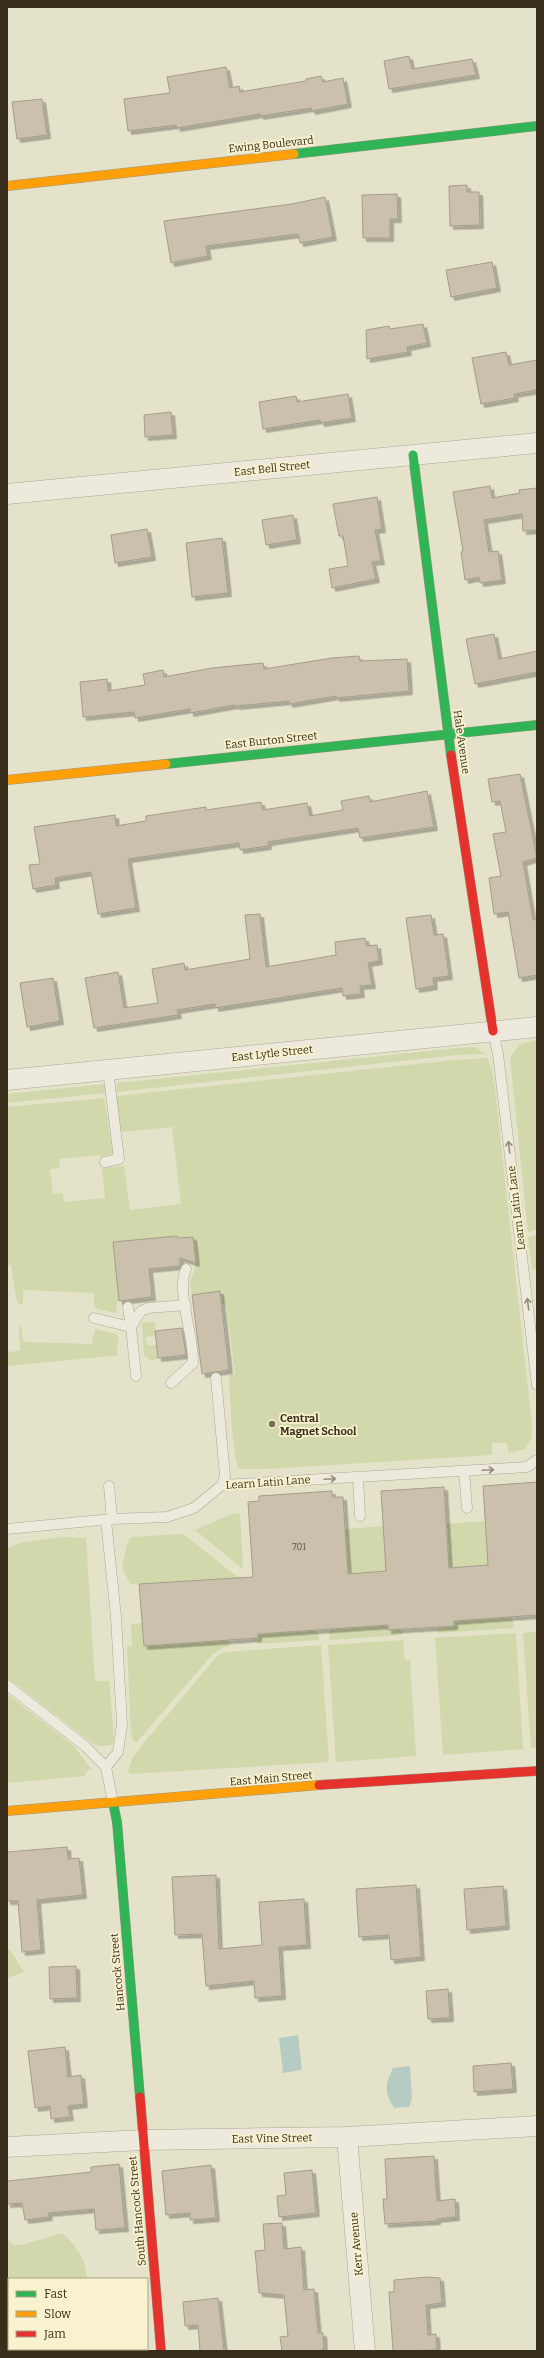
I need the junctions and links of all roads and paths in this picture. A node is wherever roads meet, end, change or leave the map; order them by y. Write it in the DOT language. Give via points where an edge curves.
graph roads {
  1 [pos="537,126"];
  2 [pos="7,186"];
  3 [pos="537,443"];
  4 [pos="413,455"];
  5 [pos="7,494"];
  6 [pos="537,725"];
  7 [pos="448,732"];
  8 [pos="7,780"];
  9 [pos="537,1027"];
  10 [pos="493,1031"];
  11 [pos="108,1070"];
  12 [pos="7,1080"];
  13 [pos="105,1162"];
  14 [pos="186,1270"];
  15 [pos="186,1305"];
  16 [pos="128,1307"];
  17 [pos="94,1318"];
  18 [pos="130,1327"];
  19 [pos="136,1376"];
  20 [pos="216,1378"];
  21 [pos="172,1383"];
  22 [pos="537,1385"];
  23 [pos="537,1460"];
  24 [pos="464,1471"];
  25 [pos="358,1477"];
  26 [pos="222,1485"];
  27 [pos="109,1486"];
  28 [pos="467,1508"];
  29 [pos="360,1516"];
  30 [pos="109,1519"];
  31 [pos="7,1529"];
  32 [pos="7,1685"];
  33 [pos="106,1768"];
  34 [pos="537,1771"];
  35 [pos="113,1803"];
  36 [pos="7,1811"];
  37 [pos="537,2126"];
  38 [pos="347,2138"];
  39 [pos="143,2140"];
  40 [pos="7,2148"];
  41 [pos="161,2351"];
  42 [pos="364,2351"];
  1 -- 2 [label="street, Ewing Boulevard"];
  3 -- 4 [label="street, East Bell Street"];
  4 -- 5 [label="street, East Bell Street"];
  4 -- 7 [label="street, Hale Avenue"];
  6 -- 7 [label="street, East Burton Street"];
  7 -- 8 [label="street, East Burton Street"];
  7 -- 10 [label="street, Hale Avenue"];
  9 -- 10 [label="street, East Lytle Street"];
  10 -- 11 [label="street, East Lytle Street"];
  22 -- 10 [label="lane, Learn Latin Lane, one-way" via="498,1054"];
  11 -- 12 [label="street, East Lytle Street"];
  11 -- 13 [label="lane" via="119,1159"];
  14 -- 15 [label="lane" via="182,1278"];
  15 -- 18 [label="lane" via="148,1308 141,1311"];
  15 -- 21 [label="lane" via="193,1363"];
  16 -- 18 [label="lane"];
  17 -- 18 [label="lane"];
  18 -- 19 [label="lane"];
  20 -- 26 [label="lane" via="225,1476"];
  24 -- 23 [label="lane, Learn Latin Lane, one-way" via="527,1467"];
  24 -- 25 [label="lane, Learn Latin Lane"];
  24 -- 28 [label="lane"];
  26 -- 25 [label="lane, Learn Latin Lane, one-way"];
  25 -- 29 [label="lane"];
  26 -- 30 [label="lane, Learn Latin Lane" via="194,1508 167,1517"];
  27 -- 30 [label="lane"];
  30 -- 31 [label="lane, Learn Latin Lane"];
  30 -- 33 [label="lane" via="122,1724 118,1752"];
  32 -- 33 [label="lane" via="84,1746"];
  33 -- 35 [label="lane"];
  34 -- 35 [label="street, East Main Street" via="332,1784"];
  35 -- 36 [label="street, East Main Street"];
  35 -- 39 [label="street, Hancock Street" via="117,1822"];
  37 -- 38 [label="street, East Vine Street"];
  38 -- 39 [label="street, East Vine Street"];
  38 -- 42 [label="street, Kerr Avenue"];
  39 -- 40 [label="street, East Vine Street"];
  39 -- 41 [label="street, South Hancock Street"];
}
